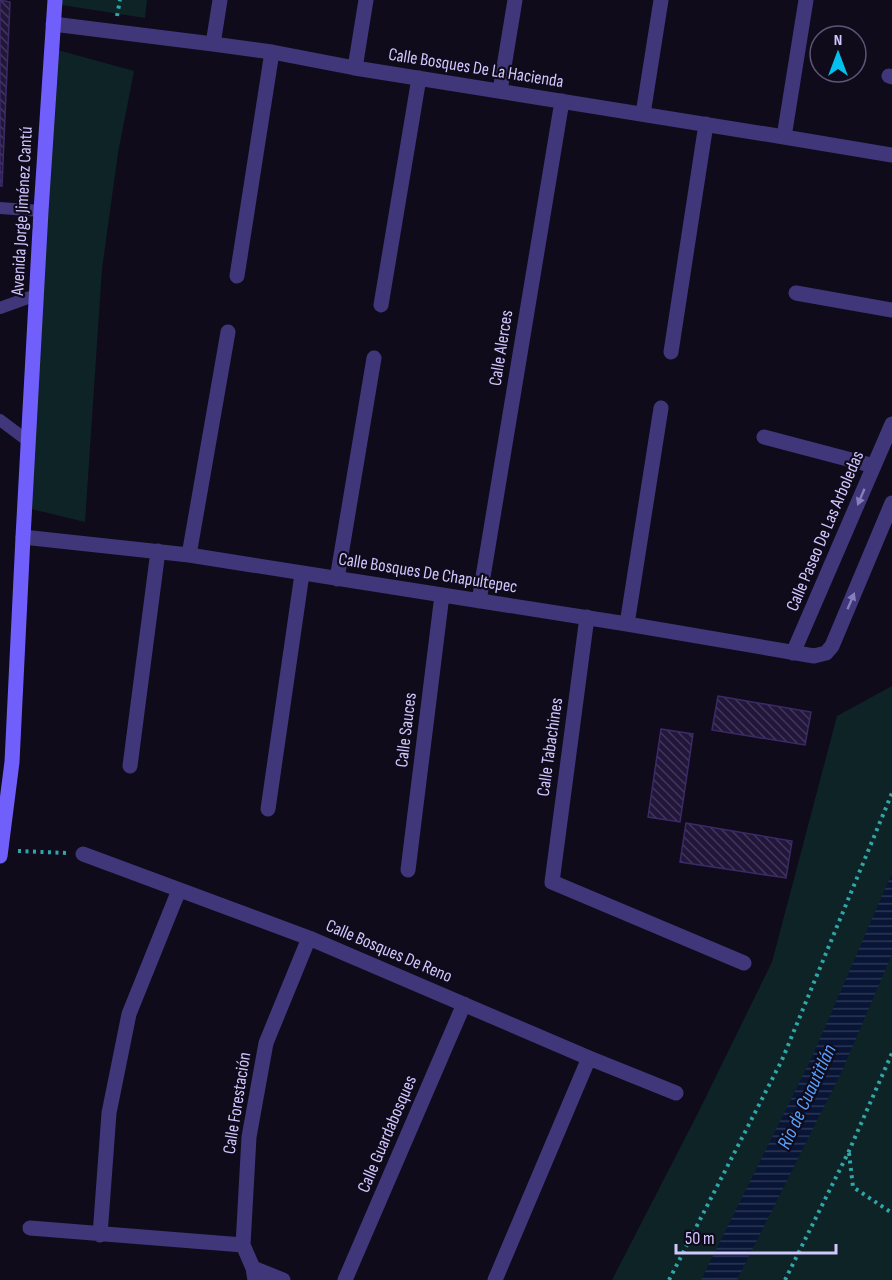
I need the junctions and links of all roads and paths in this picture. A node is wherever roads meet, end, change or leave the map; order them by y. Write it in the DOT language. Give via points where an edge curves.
graph roads {
  1 [pos="55,0"];
  2 [pos="220,0"];
  3 [pos="366,0"];
  4 [pos="515,0"];
  5 [pos="661,0"];
  6 [pos="806,0"];
  7 [pos="53,24"];
  8 [pos="213,44"];
  9 [pos="272,52"];
  10 [pos="355,68"];
  11 [pos="419,78"];
  12 [pos="500,91"];
  13 [pos="562,101"];
  14 [pos="643,114"];
  15 [pos="706,124"];
  16 [pos="784,136"];
  17 [pos="892,155"];
  18 [pos="0,208"];
  19 [pos="41,211"];
  20 [pos="237,276"];
  21 [pos="796,293"];
  22 [pos="36,295"];
  23 [pos="381,305"];
  24 [pos="0,308"];
  25 [pos="892,310"];
  26 [pos="228,332"];
  27 [pos="671,352"];
  28 [pos="374,358"];
  29 [pos="661,408"];
  30 [pos="0,420"];
  31 [pos="892,424"];
  32 [pos="764,436"];
  33 [pos="28,441"];
  34 [pos="874,466"];
  35 [pos="892,503"];
  36 [pos="23,537"];
  37 [pos="158,551"];
  38 [pos="189,555"];
  39 [pos="302,574"];
  40 [pos="337,579"];
  41 [pos="442,595"];
  42 [pos="479,601"];
  43 [pos="587,618"];
  44 [pos="627,624"];
  45 [pos="793,653"];
  46 [pos="130,766"];
  47 [pos="892,793"];
  48 [pos="268,809"];
  49 [pos="1,851"];
  50 [pos="83,854"];
  51 [pos="0,856"];
  52 [pos="408,870"];
  53 [pos="180,890"];
  54 [pos="309,938"];
  55 [pos="744,963"];
  56 [pos="464,1004"];
  57 [pos="892,1053"];
  58 [pos="589,1058"];
  59 [pos="676,1094"];
  60 [pos="849,1151"];
  61 [pos="892,1213"];
  62 [pos="30,1228"];
  63 [pos="100,1234"];
  64 [pos="243,1245"];
  65 [pos="254,1274"];
  66 [pos="283,1280"];
  67 [pos="345,1280"];
  68 [pos="495,1280"];
  69 [pos="669,1280"];
  70 [pos="785,1280"];
  1 -- 7 [label="main road, Avenida Jorge Jiménez Cantú"];
  2 -- 8 [label="street"];
  3 -- 10 [label="street"];
  4 -- 12 [label="street"];
  5 -- 14 [label="street"];
  6 -- 16 [label="street"];
  7 -- 8 [label="street, Calle Bosques De La Hacienda"];
  7 -- 19 [label="main road, Avenida Jorge Jiménez Cantú"];
  8 -- 9 [label="street, Calle Bosques De La Hacienda"];
  9 -- 10 [label="street, Calle Bosques De La Hacienda"];
  9 -- 20 [label="street"];
  10 -- 11 [label="street, Calle Bosques De La Hacienda"];
  11 -- 12 [label="street, Calle Bosques De La Hacienda"];
  11 -- 23 [label="street"];
  12 -- 13 [label="street, Calle Bosques De La Hacienda"];
  13 -- 14 [label="street, Calle Bosques De La Hacienda"];
  13 -- 42 [label="street, Calle Alerces"];
  14 -- 15 [label="street, Calle Bosques De La Hacienda"];
  15 -- 16 [label="street, Calle Bosques De La Hacienda"];
  15 -- 27 [label="street"];
  16 -- 17 [label="street, Calle Bosques De La Hacienda"];
  18 -- 19 [label="lane"];
  19 -- 22 [label="main road, Avenida Jorge Jiménez Cantú"];
  21 -- 25 [label="street"];
  22 -- 24 [label="lane"];
  22 -- 33 [label="main road, Avenida Jorge Jiménez Cantú"];
  26 -- 38 [label="street"];
  28 -- 40 [label="street"];
  29 -- 44 [label="street"];
  30 -- 33 [label="lane"];
  31 -- 34 [label="street, Calle Paseo De Las Arboledas"];
  32 -- 34 [label="street"];
  33 -- 36 [label="main road, Avenida Jorge Jiménez Cantú"];
  34 -- 45 [label="street, Calle Paseo De Las Arboledas, one-way"];
  45 -- 35 [label="street, Calle Bosques De Chapultepec, one-way" via="814,656 826,653 832,646"];
  36 -- 37 [label="street, Calle Bosques De Chapultepec"];
  36 -- 49 [label="main road, Avenida Jorge Jiménez Cantú" via="12,762"];
  37 -- 38 [label="street, Calle Bosques De Chapultepec"];
  37 -- 46 [label="street"];
  38 -- 39 [label="street, Calle Bosques De Chapultepec"];
  39 -- 40 [label="street, Calle Bosques De Chapultepec"];
  39 -- 48 [label="street"];
  40 -- 41 [label="street, Calle Bosques De Chapultepec"];
  41 -- 42 [label="street, Calle Bosques De Chapultepec"];
  41 -- 52 [label="street, Calle Sauces"];
  42 -- 43 [label="street, Calle Bosques De Chapultepec"];
  43 -- 44 [label="street, Calle Bosques De Chapultepec"];
  43 -- 55 [label="street, Calle Tabachines" via="552,882"];
  44 -- 45 [label="street, Calle Bosques De Chapultepec"];
  47 -- 69 [label="path" via="782,1060"];
  49 -- 50 [label="path"];
  49 -- 51 [label="main road, Avenida Jorge Jiménez Cantú"];
  50 -- 53 [label="street, Calle Bosques De Reno"];
  53 -- 54 [label="street, Calle Bosques De Reno"];
  53 -- 63 [label="street" via="129,1014 109,1113"];
  54 -- 56 [label="street, Calle Bosques De Reno"];
  54 -- 64 [label="street, Calle Forestación" via="266,1043 249,1137"];
  56 -- 58 [label="street, Calle Bosques De Reno"];
  56 -- 67 [label="street, Calle Guardabosques"];
  57 -- 60 [label="path"];
  58 -- 59 [label="street, Calle Bosques De Reno"];
  58 -- 68 [label="street"];
  60 -- 61 [label="path" via="853,1187"];
  60 -- 70 [label="path"];
  62 -- 63 [label="street"];
  63 -- 64 [label="street"];
  64 -- 65 [label="street, Calle Forestación"];
  65 -- 66 [label="street"];
}
